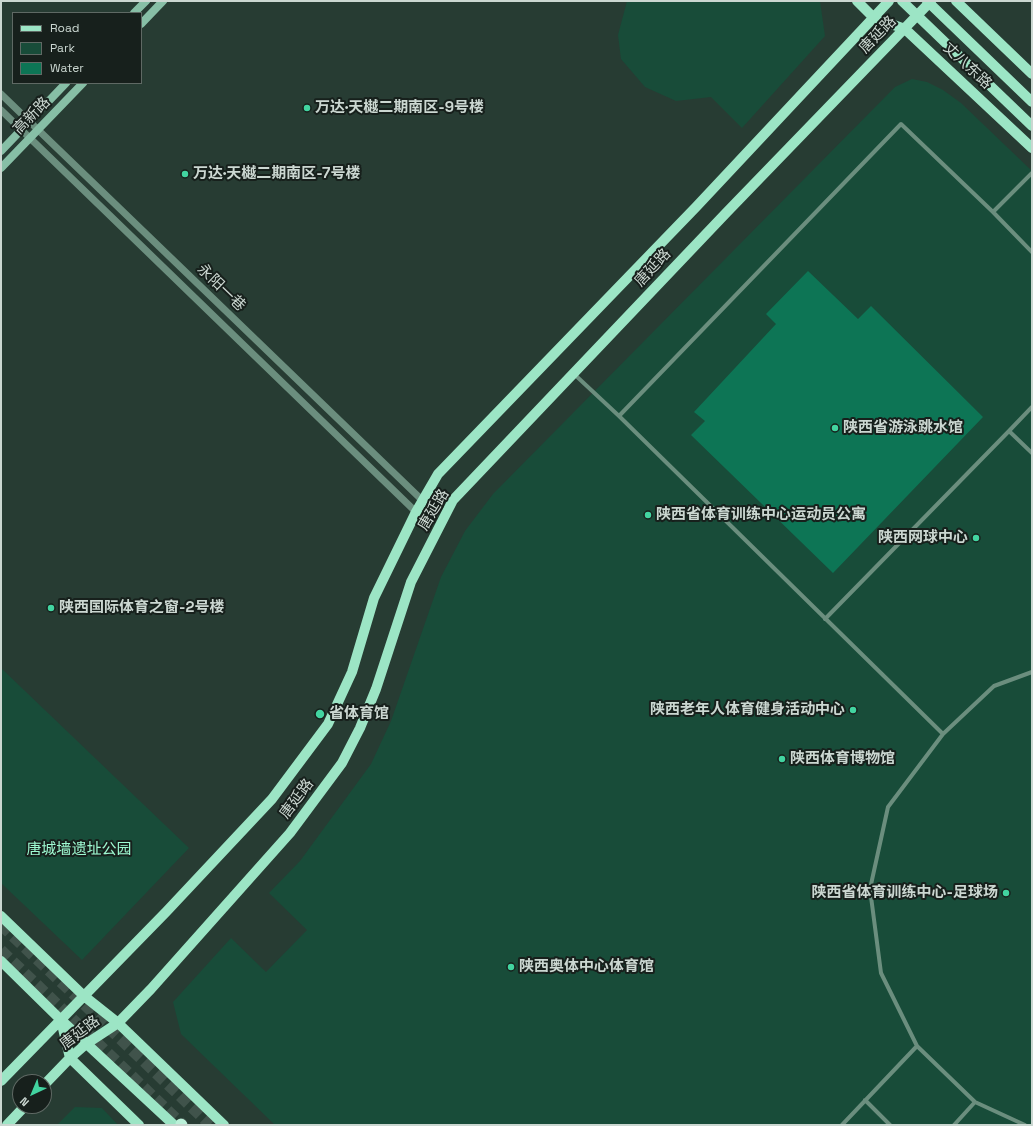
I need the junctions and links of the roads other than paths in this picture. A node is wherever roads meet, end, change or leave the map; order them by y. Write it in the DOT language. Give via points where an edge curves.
graph roads {
  1 [pos="146,1"];
  2 [pos="163,1"];
  3 [pos="857,1"];
  4 [pos="889,1"];
  5 [pos="902,1"];
  6 [pos="927,1"];
  7 [pos="931,1"];
  8 [pos="956,1"];
  9 [pos="135,12"];
  10 [pos="874,18"];
  11 [pos="142,23"];
  12 [pos="905,29"];
  13 [pos="1032,74"];
  14 [pos="65,84"];
  15 [pos="82,84"];
  16 [pos="1,94"];
  17 [pos="1032,102"];
  18 [pos="1,110"];
  19 [pos="29,121"];
  20 [pos="1032,126"];
  21 [pos="22,130"];
  22 [pos="38,130"];
  23 [pos="30,138"];
  24 [pos="1032,148"];
  25 [pos="1,151"];
  26 [pos="1,168"];
  27 [pos="1032,173"];
  28 [pos="993,212"];
  29 [pos="1032,252"];
  30 [pos="574,374"];
  31 [pos="1032,407"];
  32 [pos="619,416"];
  33 [pos="1009,431"];
  34 [pos="1032,453"];
  35 [pos="422,500"];
  36 [pos="416,512"];
  37 [pos="825,618"];
  38 [pos="1032,672"];
  39 [pos="943,734"];
  40 [pos="1,916"];
  41 [pos="1,961"];
  42 [pos="84,996"];
  43 [pos="61,1020"];
  44 [pos="118,1023"];
  45 [pos="86,1044"];
  46 [pos="917,1046"];
  47 [pos="70,1058"];
  48 [pos="52,1077"];
  49 [pos="1,1081"];
  50 [pos="865,1100"];
  51 [pos="975,1102"];
  52 [pos="17,1114"];
  53 [pos="179,1124"];
  54 [pos="7,1125"];
  55 [pos="139,1125"];
  56 [pos="224,1125"];
  57 [pos="842,1125"];
  58 [pos="890,1125"];
  59 [pos="954,1125"];
  60 [pos="1025,1125"];
  1 -- 9 [label="main road"];
  2 -- 11 [label="main road"];
  3 -- 10 [label="main road"];
  4 -- 10 [label="main road, 唐延路"];
  5 -- 20 [label="main road, 丈八东路, bridge"];
  6 -- 17 [label="main road, 丈八东路, bridge"];
  7 -- 12 [label="main road, 唐延路"];
  8 -- 13 [label="main road"];
  10 -- 12 [label="main road, 丈八东路"];
  10 -- 35 [label="main road, 唐延路" via="696,208 438,474"];
  12 -- 24 [label="main road, 丈八东路"];
  12 -- 30 [label="main road, 唐延路"];
  14 -- 19 [label="main road, 高新路"];
  15 -- 22 [label="main road, 高新路"];
  16 -- 19 [label="street, 永阳一巷"];
  18 -- 21 [label="street, 永阳一巷"];
  19 -- 21 [label="main road, 高新路"];
  19 -- 22 [label="street, 永阳一巷"];
  21 -- 23 [label="street, 永阳一巷"];
  21 -- 25 [label="main road, 高新路"];
  22 -- 23 [label="main road, 高新路"];
  22 -- 35 [label="street, 永阳一巷"];
  23 -- 26 [label="main road, 高新路"];
  23 -- 36 [label="street, 永阳一巷"];
  27 -- 28 [label="street"];
  28 -- 29 [label="street"];
  28 -- 32 [label="street" via="902,124"];
  30 -- 32 [label="street"];
  30 -- 44 [label="main road, 唐延路" via="453,500 411,582 376,689 342,763 290,833 151,990"];
  31 -- 33 [label="street"];
  32 -- 37 [label="street"];
  33 -- 34 [label="street"];
  33 -- 37 [label="street"];
  35 -- 36 [label="main road, 唐延路"];
  36 -- 42 [label="main road, 唐延路" via="374,598 352,672 328,724 272,799"];
  37 -- 39 [label="street"];
  38 -- 39 [label="street" via="994,686"];
  39 -- 46 [label="street" via="888,807 870,889 881,973"];
  40 -- 42 [label="main road"];
  41 -- 43 [label="main road"];
  42 -- 43 [label="main road, 唐延路"];
  42 -- 44 [label="main road"];
  43 -- 45 [label="main road"];
  43 -- 47 [label="main road"];
  43 -- 49 [label="main road, 唐延路"];
  44 -- 45 [label="main road, 唐延路"];
  44 -- 56 [label="main road"];
  45 -- 47 [label="main road, 唐延路"];
  45 -- 53 [label="main road"];
  46 -- 50 [label="street"];
  46 -- 51 [label="street"];
  47 -- 48 [label="main road, 唐延路"];
  47 -- 55 [label="main road"];
  50 -- 57 [label="street"];
  50 -- 58 [label="street"];
  51 -- 59 [label="street"];
  51 -- 60 [label="street"];
  52 -- 54 [label="main road"];
}
